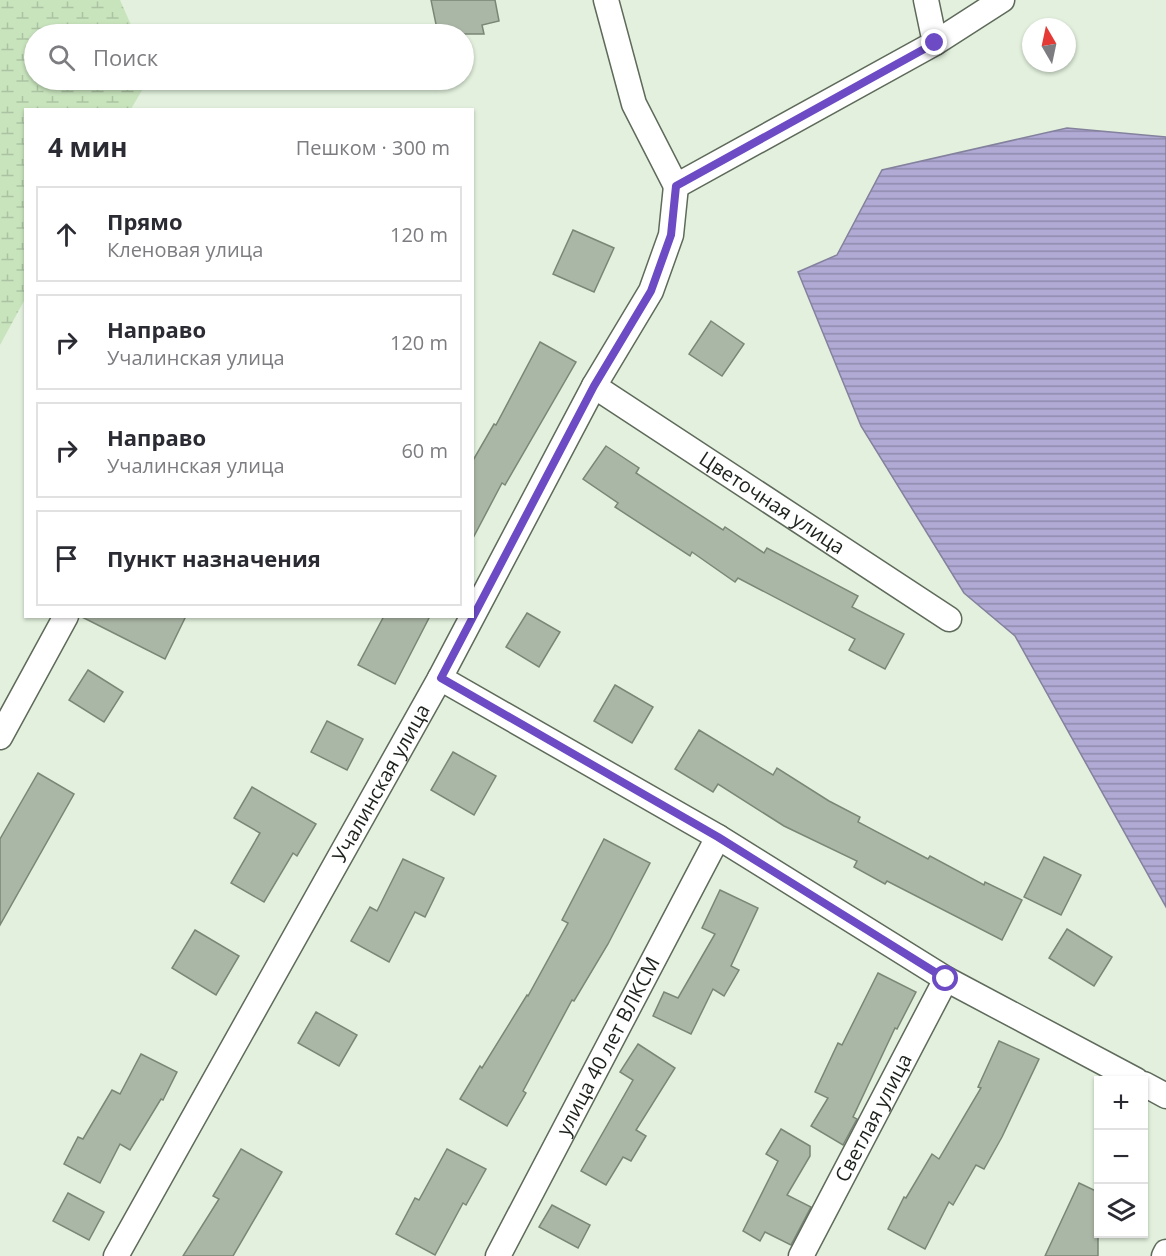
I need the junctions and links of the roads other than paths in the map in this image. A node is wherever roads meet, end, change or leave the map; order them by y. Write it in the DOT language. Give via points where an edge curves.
graph roads {
  1 [pos="606,0"];
  2 [pos="926,0"];
  3 [pos="1002,0"];
  4 [pos="935,43"];
  5 [pos="676,186"];
  6 [pos="594,386"];
  7 [pos="474,615"];
  8 [pos="65,618"];
  9 [pos="472,618"];
  10 [pos="949,619"];
  11 [pos="441,678"];
  12 [pos="0,737"];
  13 [pos="718,837"];
  14 [pos="946,979"];
  15 [pos="1128,1076"];
  16 [pos="1148,1087"];
  17 [pos="1166,1096"];
  18 [pos="116,1256"];
  19 [pos="498,1256"];
  20 [pos="801,1256"];
  1 -- 5 [label="street" via="634,104"];
  2 -- 4 [label="street"];
  3 -- 4 [label="street"];
  4 -- 5 [label="street"];
  5 -- 6 [label="street, Учалинская улица" via="671,235 651,291"];
  6 -- 7 [label="street, Учалинская улица"];
  6 -- 10 [label="street, Цветочная улица"];
  8 -- 12 [label="street"];
  9 -- 11 [label="street, Учалинская улица"];
  11 -- 13 [label="street"];
  11 -- 18 [label="street, Учалинская улица"];
  13 -- 14 [label="street"];
  13 -- 19 [label="street, улица 40 лет ВЛКСМ"];
  14 -- 15 [label="street"];
  14 -- 20 [label="street, Светлая улица"];
  16 -- 17 [label="street"];
}
